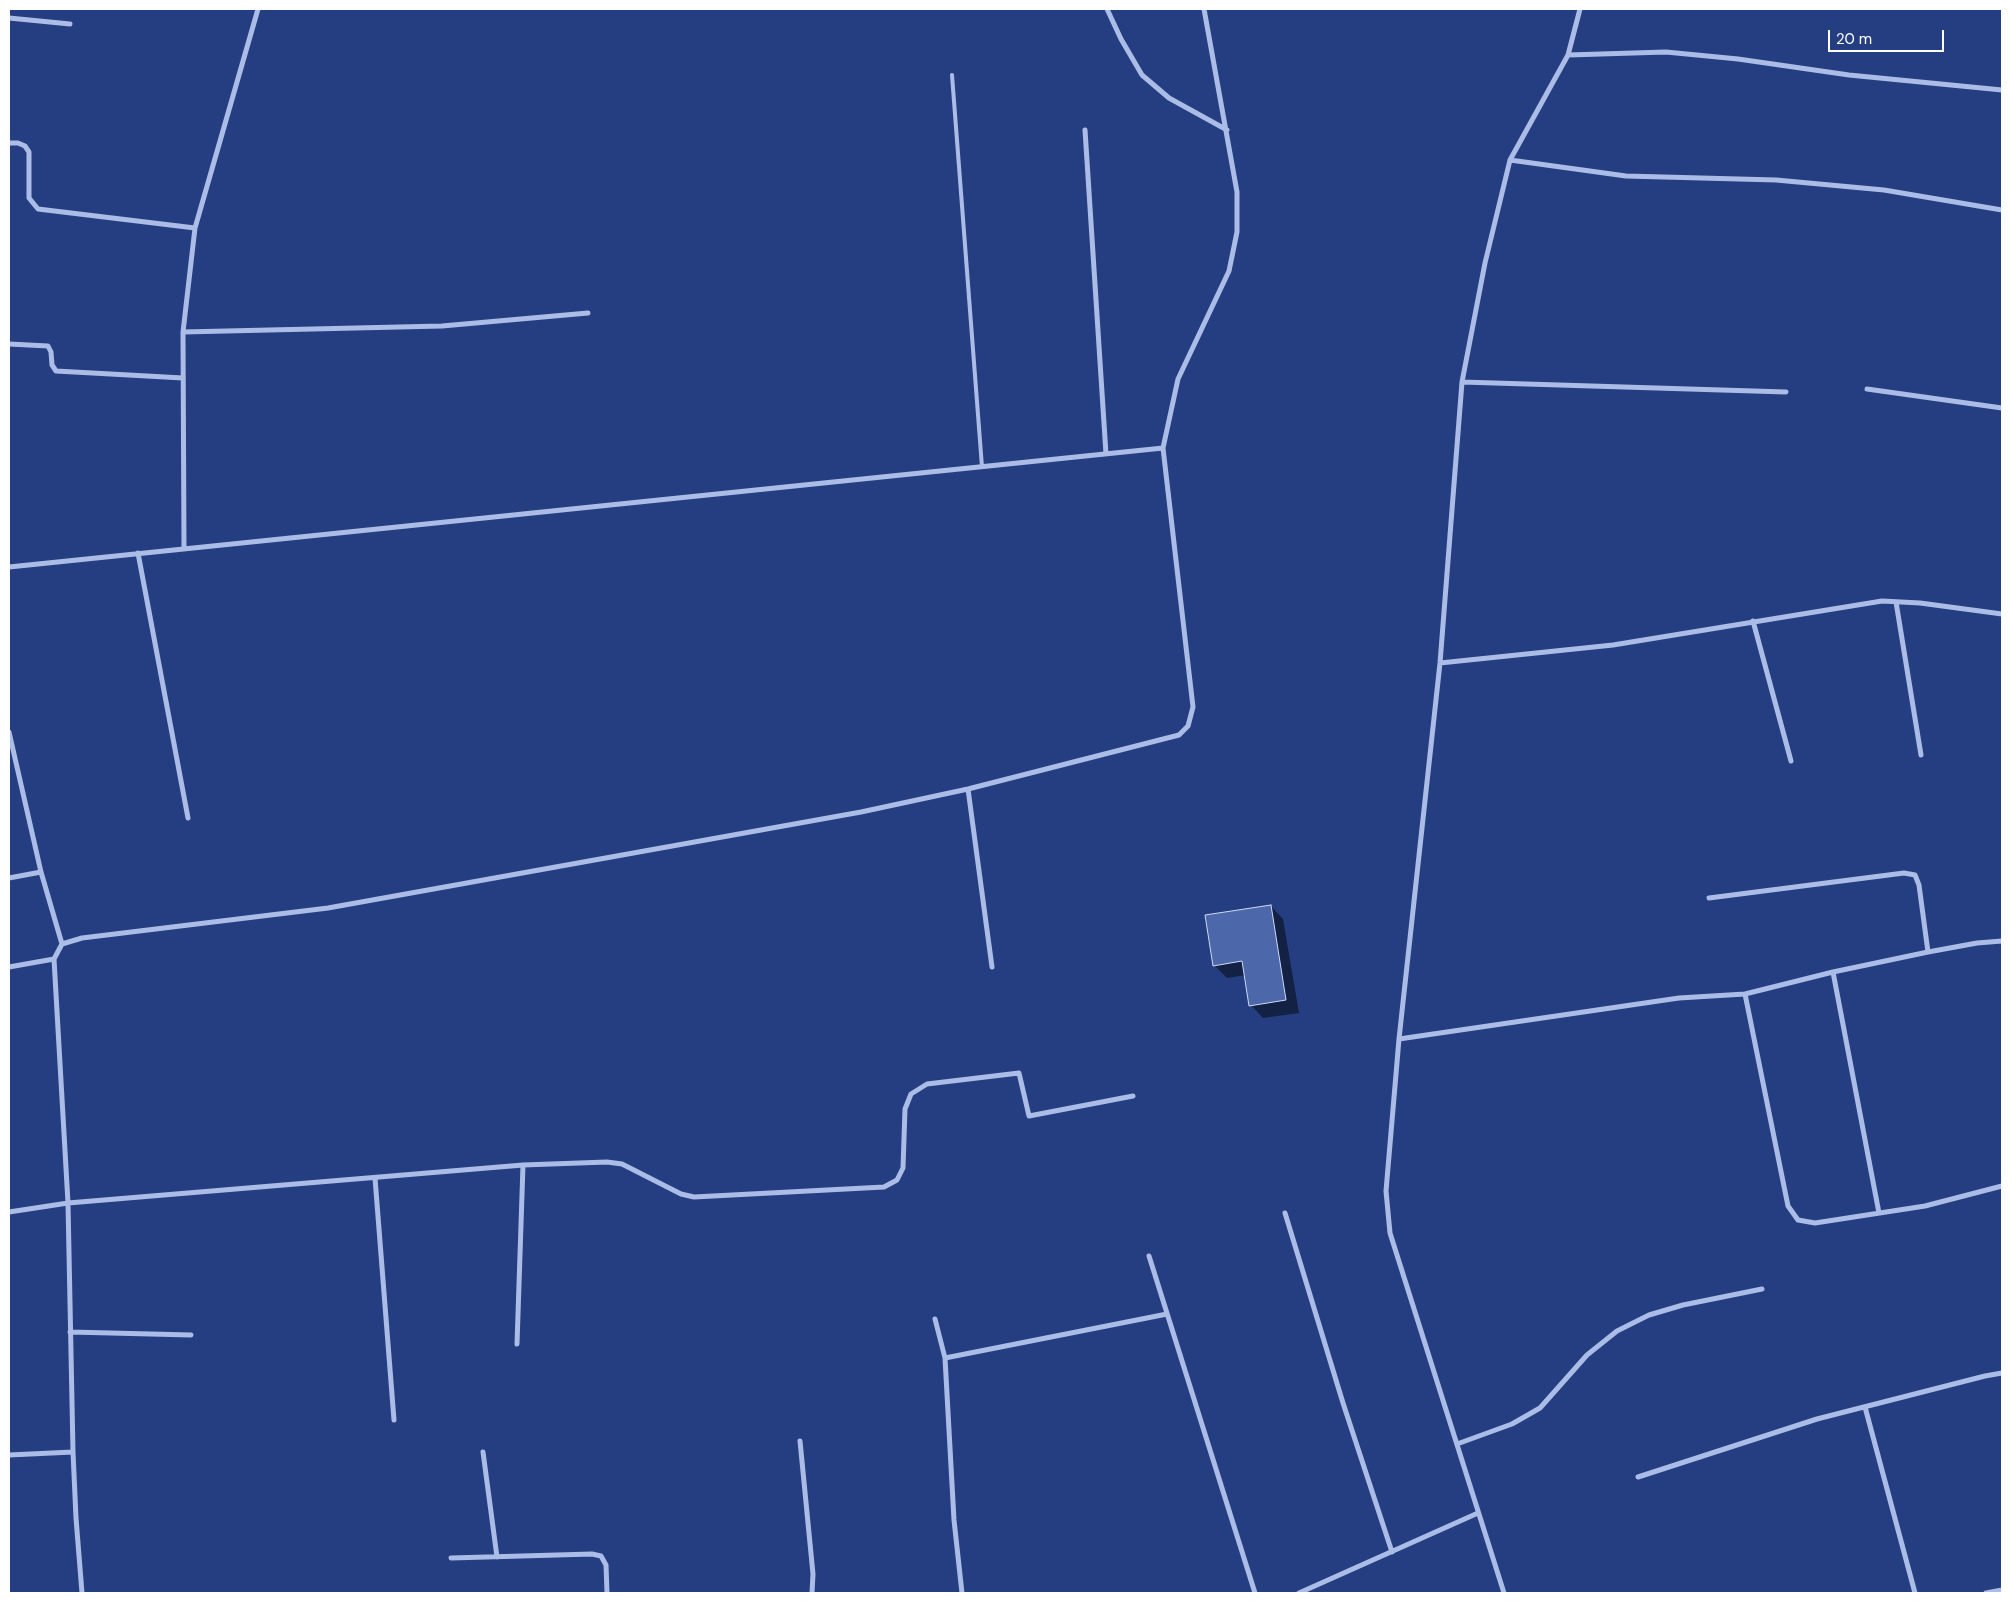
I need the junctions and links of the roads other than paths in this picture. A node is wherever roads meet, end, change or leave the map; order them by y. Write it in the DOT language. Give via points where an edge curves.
graph roads {
  1 [pos="258,9"];
  2 [pos="1107,9"];
  3 [pos="1204,9"];
  4 [pos="1580,9"];
  5 [pos="9,18"];
  6 [pos="70,24"];
  7 [pos="1568,55"];
  8 [pos="952,75"];
  9 [pos="2002,90"];
  10 [pos="1084,130"];
  11 [pos="1227,130"];
  12 [pos="9,143"];
  13 [pos="1510,160"];
  14 [pos="2002,210"];
  15 [pos="195,228"];
  16 [pos="588,313"];
  17 [pos="183,332"];
  18 [pos="9,344"];
  19 [pos="183,378"];
  20 [pos="1462,382"];
  21 [pos="1866,389"];
  22 [pos="1786,392"];
  23 [pos="2002,408"];
  24 [pos="1163,448"];
  25 [pos="1106,454"];
  26 [pos="982,466"];
  27 [pos="184,548"];
  28 [pos="138,553"];
  29 [pos="9,566"];
  30 [pos="1896,602"];
  31 [pos="2002,614"];
  32 [pos="1753,621"];
  33 [pos="1440,663"];
  34 [pos="9,732"];
  35 [pos="1921,755"];
  36 [pos="1791,761"];
  37 [pos="968,789"];
  38 [pos="188,818"];
  39 [pos="41,872"];
  40 [pos="9,878"];
  41 [pos="1709,898"];
  42 [pos="2002,941"];
  43 [pos="62,944"];
  44 [pos="1928,952"];
  45 [pos="54,960"];
  46 [pos="9,966"];
  47 [pos="992,967"];
  48 [pos="1833,972"];
  49 [pos="1745,994"];
  50 [pos="1399,1040"];
  51 [pos="1133,1096"];
  52 [pos="523,1165"];
  53 [pos="375,1178"];
  54 [pos="2002,1186"];
  55 [pos="68,1203"];
  56 [pos="9,1212"];
  57 [pos="1285,1213"];
  58 [pos="1879,1213"];
  59 [pos="1148,1256"];
  60 [pos="1762,1289"];
  61 [pos="1167,1314"];
  62 [pos="934,1319"];
  63 [pos="70,1332"];
  64 [pos="191,1335"];
  65 [pos="517,1344"];
  66 [pos="945,1358"];
  67 [pos="2002,1373"];
  68 [pos="1865,1408"];
  69 [pos="394,1420"];
  70 [pos="800,1441"];
  71 [pos="1457,1444"];
  72 [pos="73,1452"];
  73 [pos="484,1452"];
  74 [pos="9,1455"];
  75 [pos="1638,1477"];
  76 [pos="1478,1513"];
  77 [pos="1392,1552"];
  78 [pos="497,1557"];
  79 [pos="451,1558"];
  80 [pos="2002,1590"];
  81 [pos="82,1593"];
  82 [pos="606,1593"];
  83 [pos="812,1593"];
  84 [pos="962,1593"];
  85 [pos="1255,1593"];
  86 [pos="1300,1593"];
  87 [pos="1504,1593"];
  88 [pos="1915,1593"];
  89 [pos="1986,1593"];
  1 -- 15 [label="street"];
  2 -- 11 [label="street" via="1142,75 1169,98"];
  3 -- 11 [label="street"];
  4 -- 7 [label="street"];
  5 -- 6 [label="street"];
  7 -- 9 [label="street" via="1666,52"];
  7 -- 13 [label="street"];
  8 -- 26 [label="lane"];
  10 -- 25 [label="street"];
  11 -- 24 [label="street" via="1237,192 1237,232 1229,270 1178,379"];
  12 -- 15 [label="street" via="25,146 29,152 29,198 38,209"];
  13 -- 14 [label="street" via="1626,176 1776,180 1884,190"];
  13 -- 20 [label="street" via="1485,263"];
  15 -- 17 [label="street"];
  16 -- 17 [label="street" via="442,326"];
  17 -- 19 [label="street"];
  18 -- 19 [label="street" via="48,346 56,371"];
  19 -- 27 [label="street"];
  20 -- 22 [label="street"];
  20 -- 33 [label="street"];
  21 -- 23 [label="street"];
  24 -- 25 [label="street"];
  24 -- 37 [label="street" via="1194,707 1188,726 1179,735"];
  25 -- 26 [label="street"];
  26 -- 27 [label="street"];
  27 -- 28 [label="street"];
  28 -- 29 [label="street"];
  28 -- 38 [label="street"];
  30 -- 31 [label="street"];
  30 -- 32 [label="street" via="1882,601"];
  30 -- 35 [label="street"];
  32 -- 33 [label="street" via="1613,645"];
  32 -- 36 [label="street"];
  33 -- 50 [label="street"];
  34 -- 39 [label="street"];
  37 -- 43 [label="street" via="861,812 328,908 82,938"];
  37 -- 47 [label="street"];
  39 -- 40 [label="street"];
  39 -- 43 [label="street"];
  41 -- 44 [label="street" via="1904,873 1915,875"];
  42 -- 44 [label="street"];
  43 -- 45 [label="street"];
  44 -- 48 [label="street"];
  45 -- 46 [label="street"];
  45 -- 55 [label="street"];
  48 -- 49 [label="street"];
  48 -- 58 [label="street"];
  49 -- 50 [label="street" via="1679,998"];
  49 -- 58 [label="street" via="1788,1206 1798,1220 1815,1224"];
  50 -- 71 [label="street" via="1386,1191 1390,1233"];
  51 -- 52 [label="street" via="1029,1116 1019,1073 926,1084 910,1094 905,1109 903,1168 897,1180 884,1187 694,1197 681,1194 622,1164"];
  52 -- 53 [label="street"];
  52 -- 65 [label="street"];
  53 -- 55 [label="street"];
  53 -- 69 [label="street"];
  54 -- 58 [label="street" via="1925,1206"];
  55 -- 56 [label="street"];
  55 -- 63 [label="street"];
  57 -- 77 [label="street"];
  59 -- 61 [label="street"];
  60 -- 71 [label="street" via="1649,1315 1617,1331 1587,1355 1540,1408 1512,1424"];
  61 -- 66 [label="street"];
  61 -- 85 [label="street"];
  62 -- 66 [label="street"];
  63 -- 64 [label="street"];
  63 -- 72 [label="street"];
  66 -- 84 [label="street" via="954,1520"];
  67 -- 68 [label="street"];
  68 -- 75 [label="street" via="1808,1422"];
  68 -- 88 [label="street"];
  70 -- 83 [label="street"];
  71 -- 76 [label="street"];
  72 -- 74 [label="street"];
  72 -- 81 [label="street"];
  73 -- 78 [label="street"];
  76 -- 77 [label="street"];
  76 -- 87 [label="street"];
  77 -- 86 [label="street"];
  78 -- 79 [label="street"];
  78 -- 82 [label="street" via="602,1556 606,1566"];
  80 -- 89 [label="street"];
}
